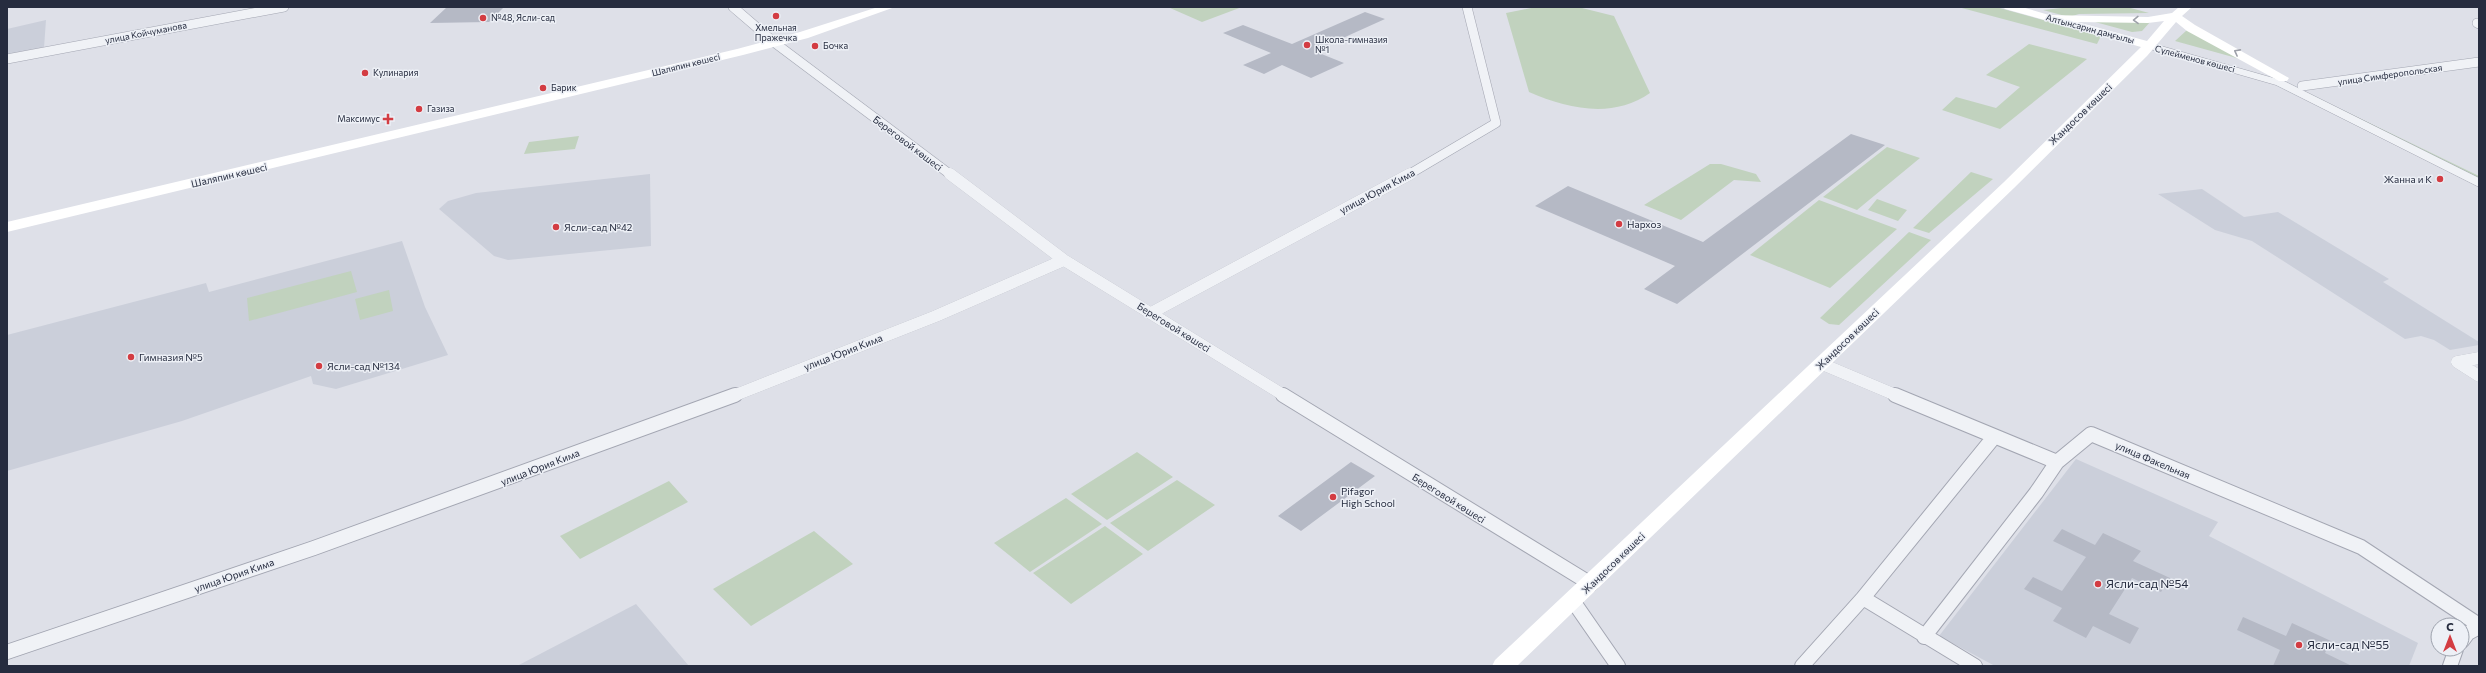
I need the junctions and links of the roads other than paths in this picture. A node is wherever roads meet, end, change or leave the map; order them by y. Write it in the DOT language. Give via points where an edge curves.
graph roads {
  1 [pos="284,7"];
  2 [pos="733,7"];
  3 [pos="889,7"];
  4 [pos="1467,7"];
  5 [pos="2009,7"];
  6 [pos="2186,7"];
  7 [pos="2175,16"];
  8 [pos="2049,18"];
  9 [pos="775,43"];
  10 [pos="2147,45"];
  11 [pos="7,59"];
  12 [pos="2479,62"];
  13 [pos="2283,78"];
  14 [pos="2302,86"];
  15 [pos="2479,174"];
  16 [pos="2479,183"];
  17 [pos="7,227"];
  18 [pos="1064,260"];
  19 [pos="1151,313"];
  20 [pos="2479,358"];
  21 [pos="1822,364"];
  22 [pos="2479,376"];
  23 [pos="1994,437"];
  24 [pos="2056,462"];
  25 [pos="1591,584"];
  26 [pos="1863,598"];
  27 [pos="1573,601"];
  28 [pos="2479,626"];
  29 [pos="2470,632"];
  30 [pos="1924,638"];
  31 [pos="7,652"];
  32 [pos="1502,666"];
  33 [pos="1618,666"];
  34 [pos="1802,666"];
  35 [pos="1975,666"];
  1 -- 11 [label="street, улица Койчуманова"];
  2 -- 9 [label="street, Береговой көшесі"];
  3 -- 9 [label="main road, Шаляпин көшесі"];
  4 -- 19 [label="street, улица Юрия Кима" via="1496,123 1418,170"];
  5 -- 8 [label="main road, Алтынсарин даңғылы"];
  6 -- 7 [label="main road, Жандосов көшесі"];
  7 -- 8 [label="main road, one-way" via="2148,20"];
  7 -- 10 [label="main road, Жандосов көшесі"];
  13 -- 7 [label="main road, one-way" via="2191,28"];
  8 -- 10 [label="main road, Алтынсарин даңғылы"];
  9 -- 17 [label="main road, Шаляпин көшесі"];
  9 -- 18 [label="street, Береговой көшесі"];
  10 -- 13 [label="street, Сүлейменов көшесі" via="2184,51"];
  10 -- 16 [label="street, Сүлейменов көшесі" via="2280,83"];
  10 -- 21 [label="main road, Жандосов көшесі" via="2142,53 2009,185"];
  12 -- 14 [label="street, улица Симферопольская"];
  13 -- 14 [label="street, Сүлейменов көшесі"];
  14 -- 15 [label="street, Сүлейменов көшесі"];
  18 -- 19 [label="street, Береговой көшесі"];
  18 -- 31 [label="street, улица Юрия Кима" via="936,316 706,406 321,546"];
  19 -- 25 [label="street, Береговой көшесі"];
  20 -- 22 [label="street" via="2458,362"];
  21 -- 23 [label="street"];
  21 -- 25 [label="main road, Жандосов көшесі"];
  23 -- 24 [label="street"];
  23 -- 26 [label="street"];
  24 -- 28 [label="street, улица Факельная" via="2091,434 2361,547"];
  24 -- 30 [label="street" via="2036,493"];
  25 -- 27 [label="main road, Жандосов көшесі"];
  26 -- 30 [label="street"];
  26 -- 34 [label="street"];
  27 -- 32 [label="main road, Жандосов көшесі"];
  27 -- 33 [label="street"];
  28 -- 29 [label="street"];
  30 -- 35 [label="street"];
}
